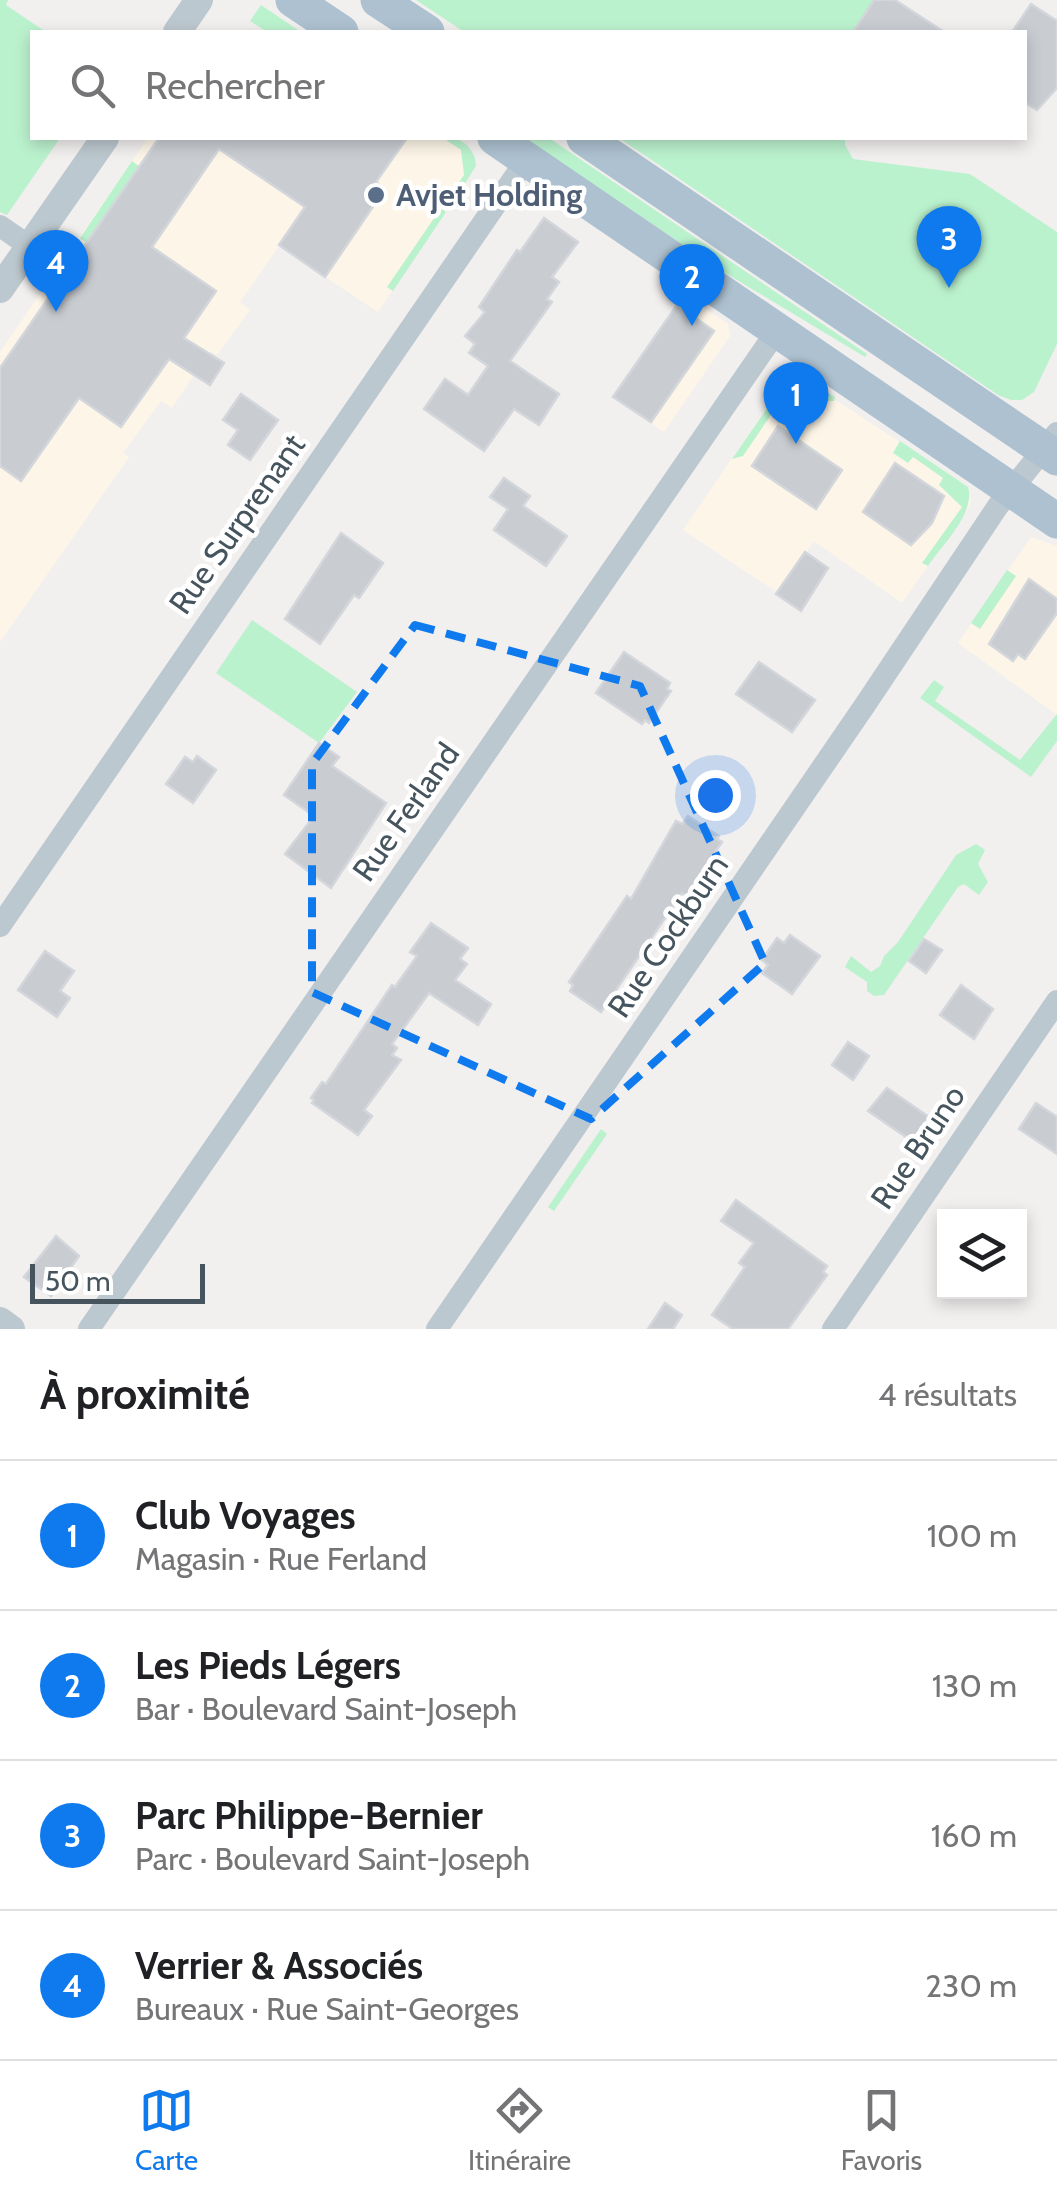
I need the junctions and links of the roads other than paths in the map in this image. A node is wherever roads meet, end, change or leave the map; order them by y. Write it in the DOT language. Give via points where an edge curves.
graph roads {
  1 [pos="200,0"];
  2 [pos="293,0"];
  3 [pos="378,0"];
  4 [pos="178,30"];
  5 [pos="337,30"];
  6 [pos="424,30"];
  7 [pos="104,140"];
  8 [pos="498,140"];
  9 [pos="587,140"];
  10 [pos="527,159"];
  11 [pos="0,226"];
  12 [pos="30,246"];
  13 [pos="0,289"];
  14 [pos="776,332"];
  15 [pos="1053,447"];
  16 [pos="1010,492"];
  17 [pos="1057,522"];
  18 [pos="0,926"];
  19 [pos="1057,1001"];
  20 [pos="0,1321"];
  21 [pos="11,1329"];
  22 [pos="90,1329"];
  23 [pos="437,1329"];
  24 [pos="833,1329"];
  1 -- 4 [label="street"];
  2 -- 5 [label="main road"];
  3 -- 6 [label="main road"];
  7 -- 12 [label="street"];
  8 -- 10 [label="main road"];
  9 -- 15 [label="main road"];
  10 -- 14 [label="main road"];
  10 -- 18 [label="street, Rue Surprenant"];
  11 -- 12 [label="street"];
  12 -- 13 [label="street"];
  14 -- 16 [label="main road"];
  14 -- 22 [label="street, Rue Ferland"];
  15 -- 16 [label="street, Rue Cockburn"];
  16 -- 17 [label="main road"];
  16 -- 23 [label="street, Rue Cockburn"];
  19 -- 24 [label="street, Rue Bruno"];
  20 -- 21 [label="street"];
}
